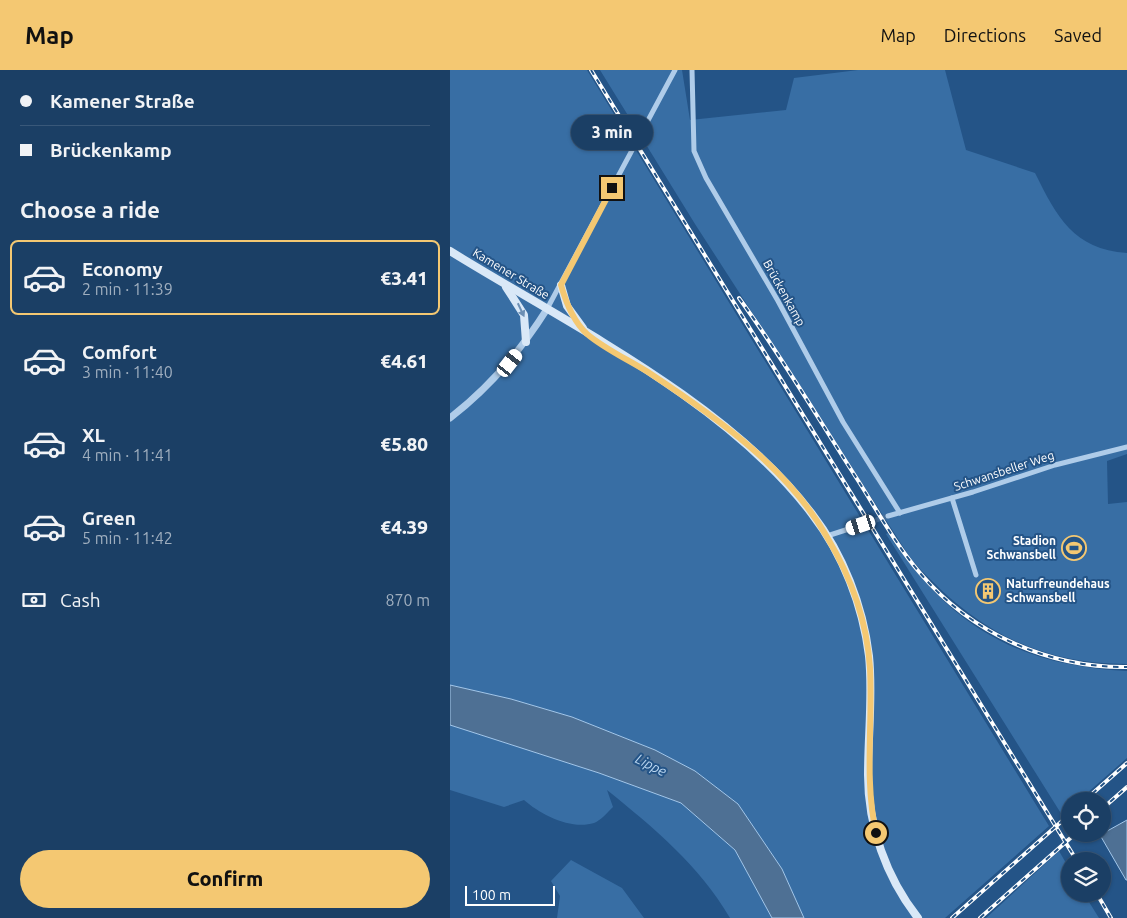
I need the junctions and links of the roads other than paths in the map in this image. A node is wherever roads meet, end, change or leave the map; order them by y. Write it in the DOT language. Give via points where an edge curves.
graph roads {
  1 [pos="675,70"];
  2 [pos="692,70"];
  3 [pos="450,251"];
  4 [pos="503,283"];
  5 [pos="561,285"];
  6 [pos="547,309"];
  7 [pos="587,334"];
  8 [pos="526,342"];
  9 [pos="450,418"];
  10 [pos="1127,447"];
  11 [pos="952,498"];
  12 [pos="900,513"];
  13 [pos="888,516"];
  14 [pos="861,525"];
  15 [pos="827,536"];
  16 [pos="976,575"];
  17 [pos="918,918"];
  1 -- 5 [label="street"];
  2 -- 12 [label="street, Brückenkamp" via="694,151 706,178 778,301 843,422"];
  3 -- 4 [label="main road, Kamener Straße"];
  4 -- 6 [label="main road, Kamener Straße"];
  4 -- 8 [label="main road, one-way" via="524,315"];
  5 -- 6 [label="street"];
  5 -- 7 [label="main road" via="567,306"];
  6 -- 7 [label="main road, Kamener Straße"];
  6 -- 8 [label="street"];
  7 -- 15 [label="main road, Kamener Straße" via="683,396 741,441 791,489"];
  8 -- 9 [label="street" via="498,376"];
  10 -- 11 [label="street, Schwansbeller Weg" via="1055,465"];
  11 -- 12 [label="street, Schwansbeller Weg"];
  11 -- 16 [label="street"];
  12 -- 13 [label="street, Schwansbeller Weg"];
  14 -- 15 [label="street"];
  15 -- 17 [label="main road, Kamener Straße" via="854,591 865,634 870,670 868,776 876,833 891,875"];
}
